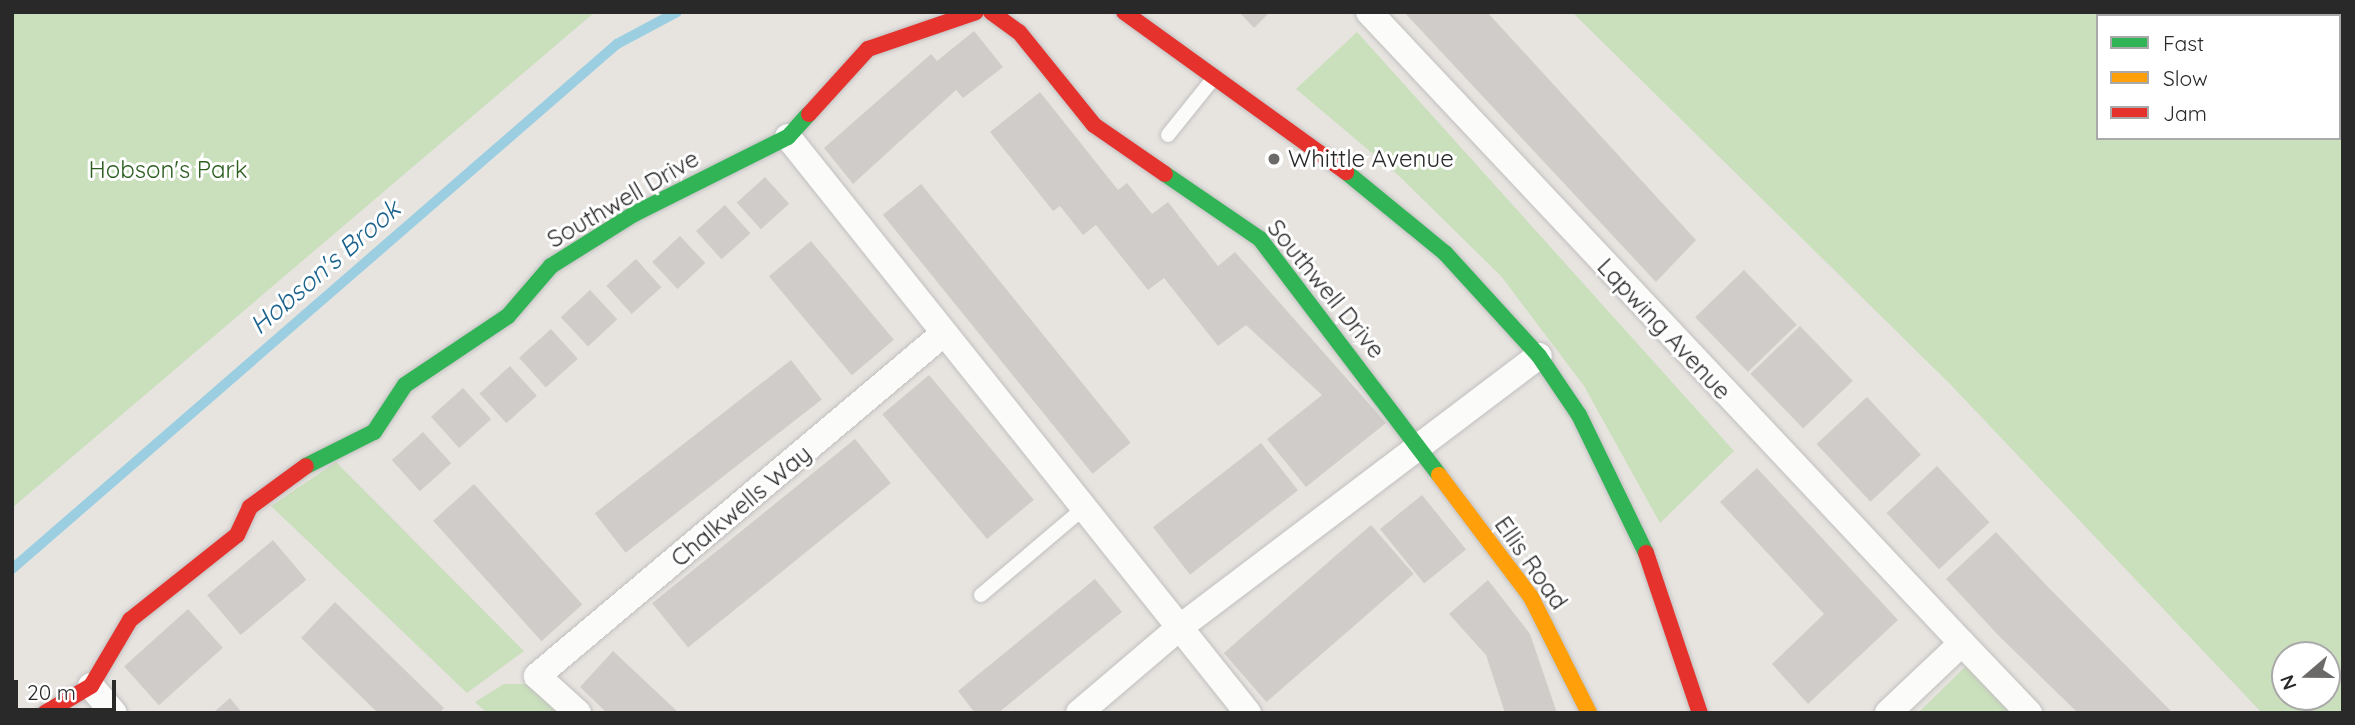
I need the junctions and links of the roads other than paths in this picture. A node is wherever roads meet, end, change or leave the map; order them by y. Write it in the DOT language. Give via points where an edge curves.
graph roads {
  1 [pos="976,12"];
  2 [pos="991,12"];
  3 [pos="1124,12"];
  4 [pos="1368,12"];
  5 [pos="1216,75"];
  6 [pos="1168,135"];
  7 [pos="788,137"];
  8 [pos="943,334"];
  9 [pos="1539,356"];
  10 [pos="1420,449"];
  11 [pos="1085,507"];
  12 [pos="981,595"];
  13 [pos="1179,628"];
  14 [pos="1962,643"];
  15 [pos="91,686"];
  16 [pos="45,713"];
  17 [pos="114,713"];
  18 [pos="578,713"];
  19 [pos="1080,713"];
  20 [pos="1248,713"];
  21 [pos="1589,713"];
  22 [pos="1700,713"];
  23 [pos="1888,713"];
  24 [pos="2029,713"];
  1 -- 7 [label="street, Southwell Drive" via="868,49"];
  2 -- 10 [label="street, Southwell Drive" via="1019,32 1094,125 1260,239"];
  3 -- 5 [label="street"];
  4 -- 14 [label="street, Lapwing Avenue"];
  5 -- 6 [label="lane"];
  5 -- 9 [label="street" via="1445,253"];
  7 -- 8 [label="street"];
  7 -- 15 [label="street, Southwell Drive" via="657,202 551,266 508,316 405,385 374,432 306,466 250,507 237,536 130,620"];
  8 -- 11 [label="street"];
  8 -- 18 [label="street, Chalkwells Way" via="537,676"];
  9 -- 10 [label="street"];
  9 -- 22 [label="street" via="1579,415 1649,559"];
  10 -- 13 [label="street"];
  10 -- 21 [label="street, Ellis Road" via="1531,597"];
  11 -- 12 [label="lane"];
  11 -- 13 [label="street"];
  13 -- 19 [label="street"];
  13 -- 20 [label="street"];
  14 -- 23 [label="street"];
  14 -- 24 [label="street, Lapwing Avenue"];
  15 -- 16 [label="street, Southwell Drive"];
  15 -- 17 [label="street"];
}
